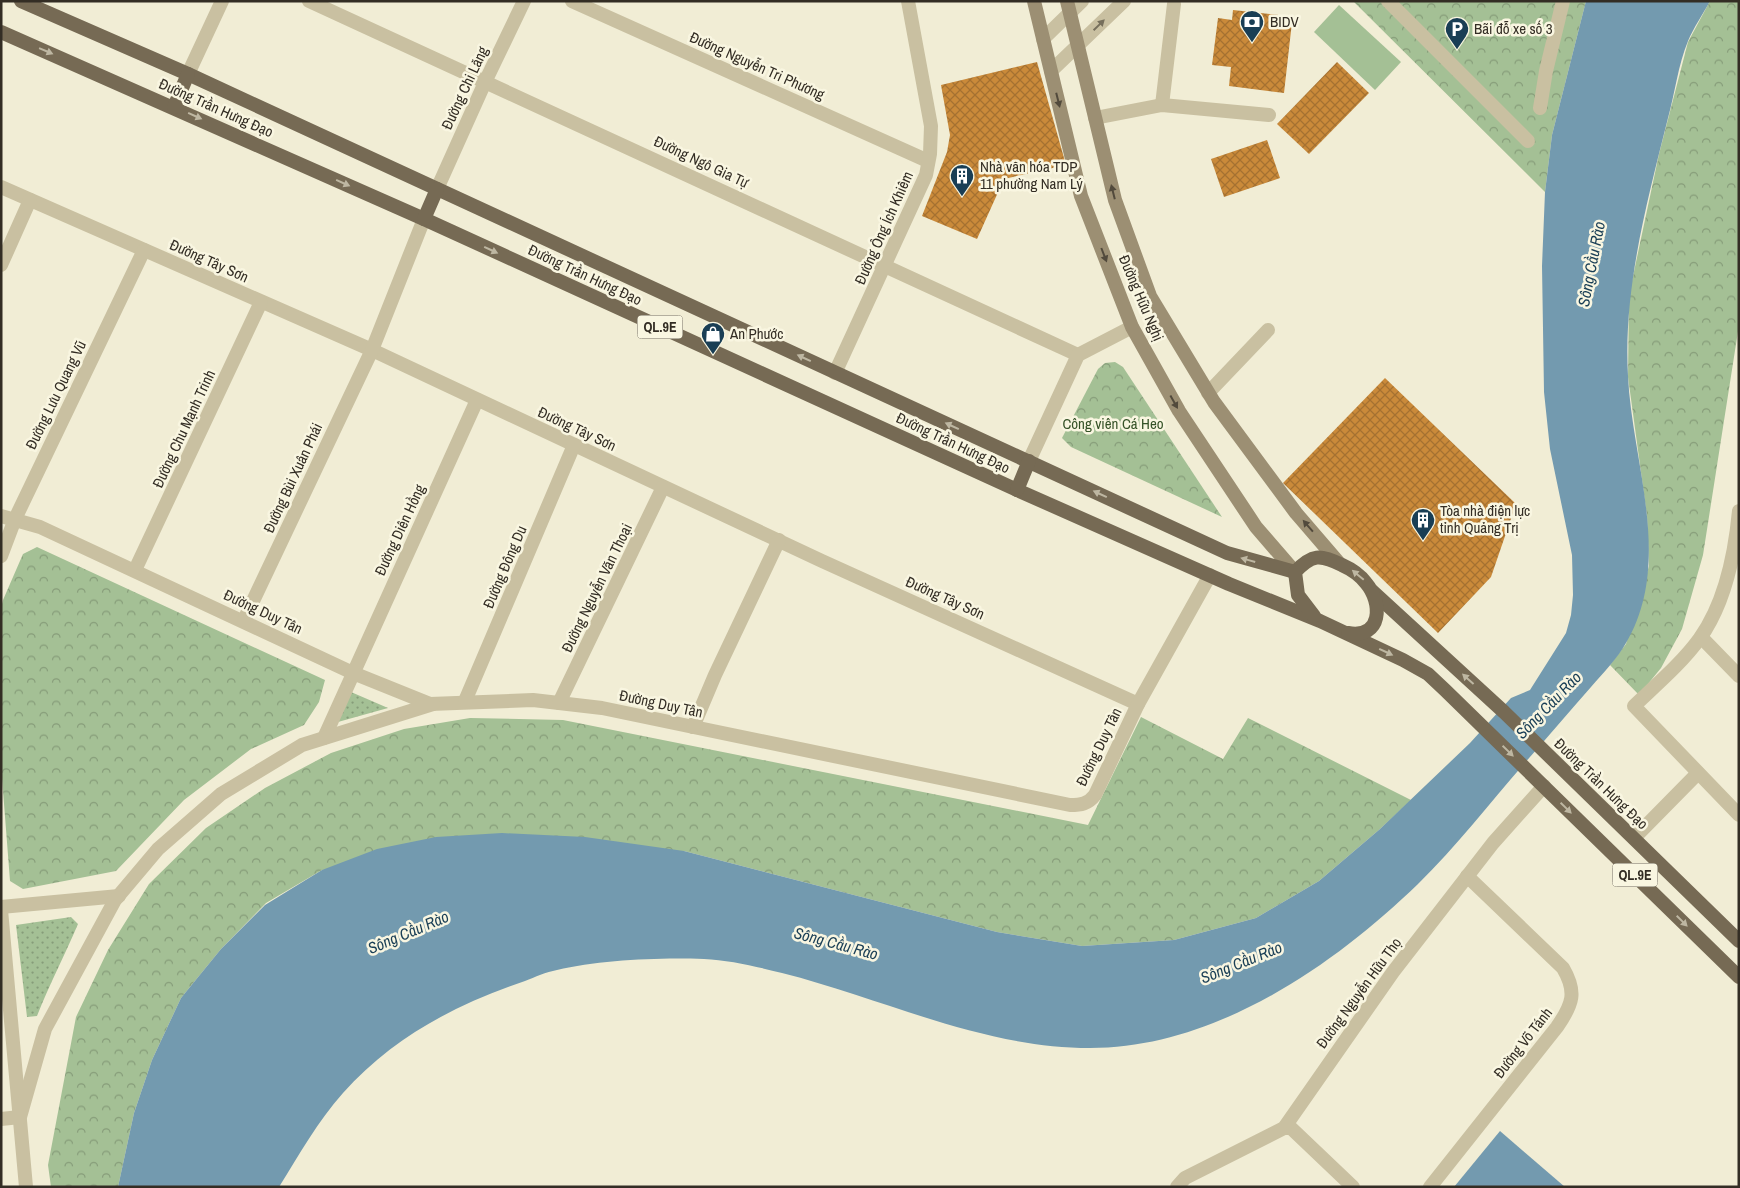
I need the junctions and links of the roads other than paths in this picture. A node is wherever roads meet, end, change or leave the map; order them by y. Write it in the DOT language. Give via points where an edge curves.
graph roads {
  1 [pos="21,1"];
  2 [pos="222,1"];
  3 [pos="309,1"];
  4 [pos="524,1"];
  5 [pos="572,1"];
  6 [pos="908,1"];
  7 [pos="1034,1"];
  8 [pos="1082,1"];
  9 [pos="1124,1"];
  10 [pos="1388,1"];
  11 [pos="1563,1"];
  12 [pos="1174,4"];
  13 [pos="1069,7"];
  14 [pos="1,32"];
  15 [pos="1043,39"];
  16 [pos="1078,45"];
  17 [pos="1051,71"];
  18 [pos="188,74"];
  19 [pos="486,80"];
  20 [pos="1162,105"];
  21 [pos="174,107"];
  22 [pos="1540,108"];
  23 [pos="1269,115"];
  24 [pos="1096,118"];
  25 [pos="1528,142"];
  26 [pos="928,161"];
  27 [pos="1,187"];
  28 [pos="437,189"];
  29 [pos="30,200"];
  30 [pos="424,220"];
  31 [pos="144,250"];
  32 [pos="1,265"];
  33 [pos="885,266"];
  34 [pos="261,302"];
  35 [pos="1132,327"];
  36 [pos="1268,330"];
  37 [pos="372,350"];
  38 [pos="1078,355"];
  39 [pos="835,373"];
  40 [pos="1208,393"];
  41 [pos="477,400"];
  42 [pos="574,445"];
  43 [pos="1029,461"];
  44 [pos="663,487"];
  45 [pos="1017,490"];
  46 [pos="1739,511"];
  47 [pos="8,518"];
  48 [pos="1738,539"];
  49 [pos="779,540"];
  50 [pos="1,556"];
  51 [pos="1339,564"];
  52 [pos="135,570"];
  53 [pos="1295,572"];
  54 [pos="1210,575"];
  55 [pos="1372,591"];
  56 [pos="244,620"];
  57 [pos="1320,621"];
  58 [pos="1342,632"];
  59 [pos="1701,637"];
  60 [pos="353,672"];
  61 [pos="1739,676"];
  62 [pos="465,701"];
  63 [pos="436,703"];
  64 [pos="559,703"];
  65 [pos="1138,704"];
  66 [pos="694,727"];
  67 [pos="324,738"];
  68 [pos="1698,773"];
  69 [pos="1544,786"];
  70 [pos="1739,815"];
  71 [pos="1634,838"];
  72 [pos="1467,876"];
  73 [pos="119,896"];
  74 [pos="1,908"];
  75 [pos="1739,941"];
  76 [pos="4,974"];
  77 [pos="1739,977"];
  78 [pos="20,1116"];
  79 [pos="1,1119"];
  80 [pos="1284,1128"];
  81 [pos="26,1187"];
  82 [pos="1177,1187"];
  83 [pos="1353,1187"];
  84 [pos="1430,1187"];
  1 -- 18 [label="main road, Đường Trần Hưng Đạo / QL.9E"];
  2 -- 18 [label="street"];
  3 -- 19 [label="street, Đường Ngô Gia Tự"];
  4 -- 19 [label="street, Đường Chi Lăng"];
  5 -- 26 [label="street, Đường Nguyễn Tri Phương"];
  6 -- 26 [label="street, Đường Ông Ích Khiêm" via="931,126"];
  7 -- 15 [label="main road, Đường Hữu Nghị"];
  8 -- 13 [label="street"];
  16 -- 9 [label="street, one-way"];
  10 -- 25 [label="street"];
  11 -- 22 [label="street"];
  12 -- 20 [label="street"];
  13 -- 15 [label="street"];
  13 -- 16 [label="main road, Đường Hữu Nghị"];
  14 -- 21 [label="main road, Đường Trần Hưng Đạo / QL.9E, one-way"];
  15 -- 17 [label="main road, Đường Hữu Nghị"];
  16 -- 17 [label="street"];
  16 -- 24 [label="main road, Đường Hữu Nghị"];
  17 -- 35 [label="main road, Đường Hữu Nghị, one-way" via="1081,196"];
  18 -- 21 [label="main road"];
  18 -- 28 [label="main road, Đường Trần Hưng Đạo / QL.9E"];
  19 -- 28 [label="street, Đường Chi Lăng"];
  19 -- 33 [label="street, Đường Ngô Gia Tự"];
  20 -- 23 [label="street"];
  20 -- 24 [label="street"];
  21 -- 30 [label="main road, Đường Trần Hưng Đạo / QL.9E, one-way"];
  40 -- 24 [label="main road, Đường Hữu Nghị, one-way" via="1150,296 1115,200"];
  26 -- 33 [label="street, Đường Ông Ích Khiêm" via="926,175"];
  27 -- 29 [label="street, Đường Tây Sơn"];
  28 -- 30 [label="main road"];
  39 -- 28 [label="main road, Đường Trần Hưng Đạo / QL.9E, one-way"];
  29 -- 31 [label="street, Đường Tây Sơn"];
  29 -- 32 [label="street"];
  30 -- 37 [label="street, Đường Bùi Xuân Phái"];
  30 -- 45 [label="main road, Đường Trần Hưng Đạo / QL.9E, one-way"];
  31 -- 34 [label="street, Đường Tây Sơn"];
  31 -- 47 [label="street, Đường Lưu Quang Vũ"];
  33 -- 38 [label="street, Đường Ngô Gia Tự"];
  33 -- 39 [label="street, Đường Ông Ích Khiêm"];
  34 -- 37 [label="street, Đường Tây Sơn"];
  34 -- 52 [label="street, Đường Chu Mạnh Trinh"];
  35 -- 38 [label="street"];
  35 -- 53 [label="main road, Đường Hữu Nghị, one-way" via="1179,410 1256,527"];
  36 -- 40 [label="street"];
  37 -- 41 [label="street, Đường Tây Sơn"];
  37 -- 56 [label="street, Đường Bùi Xuân Phái"];
  38 -- 43 [label="street"];
  43 -- 39 [label="main road, Đường Trần Hưng Đạo / QL.9E, one-way"];
  51 -- 40 [label="main road, Đường Hữu Nghị, one-way" via="1296,513"];
  41 -- 42 [label="street, Đường Tây Sơn"];
  41 -- 60 [label="street, Đường Diên Hồng"];
  42 -- 44 [label="street, Đường Tây Sơn"];
  42 -- 62 [label="street, Đường Đông Du"];
  43 -- 45 [label="main road"];
  53 -- 43 [label="main road, Đường Trần Hưng Đạo / QL.9E, one-way" via="1227,553"];
  44 -- 49 [label="street, Đường Tây Sơn"];
  44 -- 64 [label="street, Đường Nguyễn Văn Thoại"];
  45 -- 54 [label="main road, Đường Trần Hưng Đạo / QL.9E"];
  46 -- 48 [label="street"];
  47 -- 50 [label="street, Đường Lưu Quang Vũ"];
  47 -- 52 [label="street, Đường Duy Tân" via="40,527"];
  48 -- 59 [label="street" via="1722,592"];
  49 -- 65 [label="street, Đường Tây Sơn"];
  49 -- 66 [label="street"];
  51 -- 53 [label="main road, Đường Trần Hưng Đạo" via="1313,557"];
  55 -- 51 [label="main road, Đường Trần Hưng Đạo, one-way" via="1359,575"];
  52 -- 56 [label="street, Đường Duy Tân"];
  53 -- 57 [label="main road, Đường Trần Hưng Đạo" via="1298,595"];
  54 -- 57 [label="main road, Đường Trần Hưng Đạo / QL.9E"];
  54 -- 65 [label="street, Đường Duy Tân"];
  55 -- 58 [label="main road" via="1377,614 1371,627 1356,634"];
  71 -- 55 [label="main road, Đường Trần Hưng Đạo / QL.9E, one-way" via="1504,712"];
  56 -- 60 [label="street, Đường Duy Tân"];
  57 -- 58 [label="main road, Đường Trần Hưng Đạo"];
  58 -- 69 [label="main road, Đường Trần Hưng Đạo / QL.9E, one-way" via="1428,674"];
  59 -- 61 [label="street"];
  59 -- 68 [label="street" via="1634,706"];
  60 -- 63 [label="street, Đường Duy Tân" via="430,704"];
  60 -- 67 [label="street, Đường Diên Hồng"];
  62 -- 63 [label="street, Đường Duy Tân"];
  62 -- 64 [label="street, Đường Duy Tân"];
  63 -- 67 [label="street"];
  64 -- 66 [label="street, Đường Duy Tân"];
  65 -- 66 [label="street, Đường Duy Tân" via="1099,789 1090,802 1081,805"];
  67 -- 73 [label="street" via="302,745 221,794 158,849"];
  68 -- 70 [label="street"];
  68 -- 71 [label="street"];
  69 -- 72 [label="street, Đường Nguyễn Hữu Thọ"];
  69 -- 77 [label="main road, QL.9E, one-way"];
  71 -- 75 [label="main road, Đường Trần Hưng Đạo / QL.9E"];
  72 -- 80 [label="street, Đường Nguyễn Hữu Thọ" via="1393,972"];
  72 -- 84 [label="street, Đường Võ Tánh" via="1563,968 1571,982 1572,993 1558,1027"];
  73 -- 74 [label="street"];
  73 -- 78 [label="street" via="45,1030"];
  74 -- 76 [label="street"];
  76 -- 78 [label="street"];
  78 -- 79 [label="street"];
  78 -- 81 [label="street"];
  80 -- 82 [label="street, Đường Nguyễn Hữu Thọ" via="1185,1178"];
  80 -- 83 [label="street" via="1291,1128"];
}
